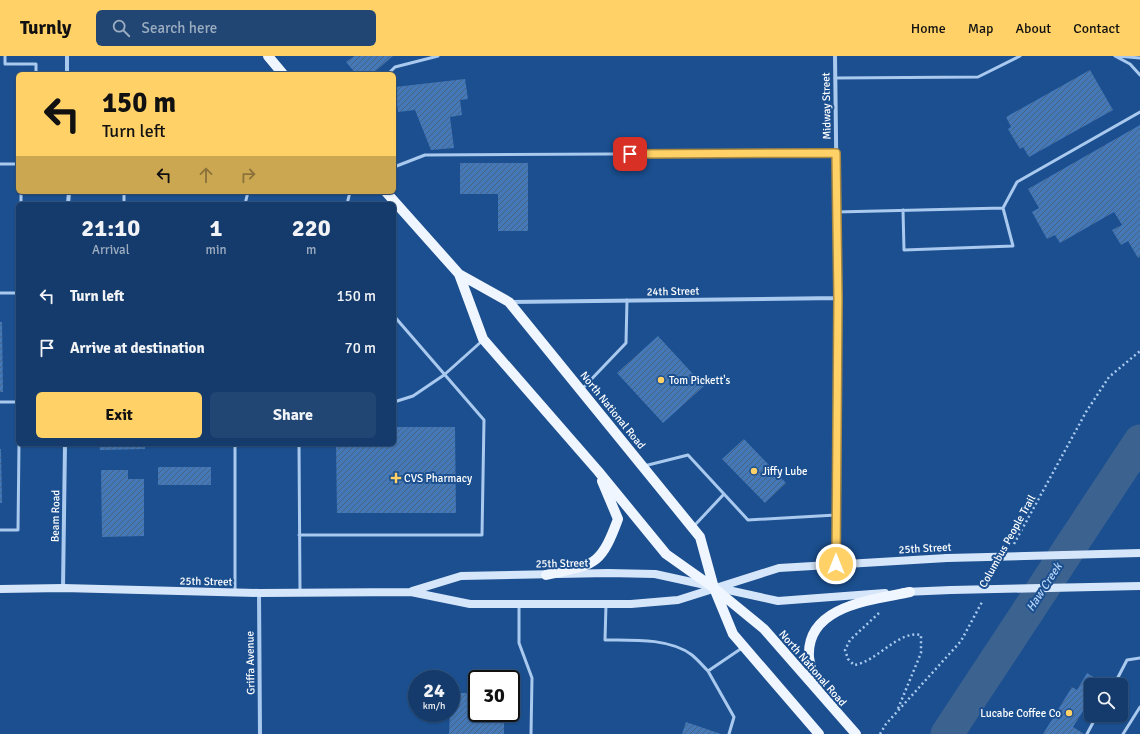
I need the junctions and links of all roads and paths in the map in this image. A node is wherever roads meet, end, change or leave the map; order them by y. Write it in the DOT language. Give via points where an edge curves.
graph roads {
  1 [pos="5,56"];
  2 [pos="67,56"];
  3 [pos="268,56"];
  4 [pos="438,56"];
  5 [pos="835,56"];
  6 [pos="1020,56"];
  7 [pos="1115,56"];
  8 [pos="1140,58"];
  9 [pos="36,72"];
  10 [pos="67,72"];
  11 [pos="281,72"];
  12 [pos="390,72"];
  13 [pos="1140,75"];
  14 [pos="835,78"];
  15 [pos="1140,112"];
  16 [pos="836,153"];
  17 [pos="0,164"];
  18 [pos="16,164"];
  19 [pos="396,166"];
  20 [pos="388,194"];
  21 [pos="395,202"];
  22 [pos="396,203"];
  23 [pos="1003,208"];
  24 [pos="903,210"];
  25 [pos="836,212"];
  26 [pos="459,274"];
  27 [pos="0,293"];
  28 [pos="16,293"];
  29 [pos="838,298"];
  30 [pos="627,300"];
  31 [pos="509,302"];
  32 [pos="396,318"];
  33 [pos="483,339"];
  34 [pos="1140,351"];
  35 [pos="444,375"];
  36 [pos="581,390"];
  37 [pos="396,401"];
  38 [pos="0,402"];
  39 [pos="16,402"];
  40 [pos="19,446"];
  41 [pos="65,446"];
  42 [pos="235,446"];
  43 [pos="299,446"];
  44 [pos="643,467"];
  45 [pos="598,471"];
  46 [pos="724,494"];
  47 [pos="836,515"];
  48 [pos="693,528"];
  49 [pos="0,530"];
  50 [pos="299,535"];
  51 [pos="1010,551"];
  52 [pos="1140,553"];
  53 [pos="836,564"];
  54 [pos="546,575"];
  55 [pos="1140,586"];
  56 [pos="63,588"];
  57 [pos="714,588"];
  58 [pos="0,589"];
  59 [pos="235,592"];
  60 [pos="300,592"];
  61 [pos="411,592"];
  62 [pos="910,592"];
  63 [pos="258,593"];
  64 [pos="984,599"];
  65 [pos="519,604"];
  66 [pos="606,604"];
  67 [pos="884,611"];
  68 [pos="744,647"];
  69 [pos="1140,658"];
  70 [pos="708,671"];
  71 [pos="1118,678"];
  72 [pos="819,694"];
  73 [pos="1140,707"];
  74 [pos="896,714"];
  75 [pos="1093,722"];
  76 [pos="816,730"];
  77 [pos="260,734"];
  78 [pos="531,734"];
  79 [pos="729,734"];
  80 [pos="856,734"];
  81 [pos="880,734"];
  82 [pos="1087,734"];
  83 [pos="1123,734"];
  1 -- 9 [label="lane" via="5,64 36,64"];
  2 -- 10 [label="street"];
  3 -- 11 [label="main road"];
  4 -- 12 [label="lane" via="395,67"];
  5 -- 14 [label="street, Midway Street"];
  6 -- 14 [label="lane" via="978,77"];
  7 -- 8 [label="lane"];
  7 -- 13 [label="lane" via="1130,64"];
  14 -- 16 [label="street, Midway Street"];
  15 -- 23 [label="lane" via="1017,182"];
  16 -- 19 [label="lane" via="425,155"];
  16 -- 25 [label="street, Midway Street"];
  17 -- 18 [label="lane"];
  20 -- 21 [label="main road, North National Road"];
  22 -- 26 [label="main road, North National Road"];
  23 -- 24 [label="lane"];
  23 -- 24 [label="lane" via="1013,246 904,250"];
  24 -- 25 [label="lane"];
  25 -- 29 [label="street, Midway Street"];
  26 -- 31 [label="main road, North National Road"];
  26 -- 33 [label="main road, North National Road"];
  27 -- 28 [label="lane"];
  29 -- 30 [label="street, 24th Street"];
  29 -- 47 [label="street, Midway Street"];
  30 -- 31 [label="street, 24th Street"];
  30 -- 36 [label="lane" via="626,343"];
  31 -- 36 [label="main road, North National Road"];
  32 -- 35 [label="lane"];
  33 -- 35 [label="lane"];
  33 -- 45 [label="main road, North National Road"];
  34 -- 51 [label="path, Columbus People Trail" via="1108,376"];
  35 -- 37 [label="lane" via="414,396"];
  35 -- 50 [label="lane" via="484,420 482,535"];
  36 -- 44 [label="main road, North National Road"];
  38 -- 39 [label="lane"];
  40 -- 49 [label="lane" via="18,530"];
  41 -- 56 [label="street, Beam Road"];
  42 -- 59 [label="lane"];
  43 -- 50 [label="lane"];
  44 -- 46 [label="lane" via="688,455"];
  44 -- 48 [label="main road, North National Road"];
  45 -- 54 [label="main road" via="618,519 608,544 590,565"];
  45 -- 57 [label="main road, North National Road" via="666,554"];
  46 -- 47 [label="lane" via="748,520"];
  46 -- 48 [label="lane"];
  47 -- 53 [label="street, Midway Street"];
  48 -- 57 [label="main road, North National Road" via="700,537"];
  50 -- 60 [label="lane"];
  52 -- 53 [label="main road, 25th Street, bridge"];
  53 -- 57 [label="main road, 25th Street" via="779,568"];
  54 -- 57 [label="main road, 25th Street" via="655,574"];
  54 -- 61 [label="main road, 25th Street" via="461,576"];
  55 -- 62 [label="main road, 25th Street, bridge"];
  56 -- 58 [label="main road, 25th Street"];
  56 -- 59 [label="main road, 25th Street"];
  57 -- 62 [label="main road, 25th Street" via="778,601"];
  57 -- 66 [label="main road, 25th Street" via="678,600"];
  57 -- 68 [label="main road, North National Road" via="733,634"];
  57 -- 72 [label="main road, North National Road" via="764,629"];
  59 -- 63 [label="main road, 25th Street"];
  60 -- 61 [label="main road, 25th Street"];
  60 -- 63 [label="main road, 25th Street"];
  61 -- 65 [label="main road, 25th Street" via="470,604"];
  62 -- 72 [label="main road" via="853,604 822,620 810,641 809,657"];
  63 -- 77 [label="street, Griffa Avenue"];
  64 -- 74 [label="path, Columbus People Trail" via="961,641"];
  65 -- 66 [label="main road, 25th Street"];
  65 -- 78 [label="lane" via="519,643 532,678"];
  66 -- 70 [label="lane" via="605,640 650,640 676,647 692,655"];
  67 -- 74 [label="path" via="877,614 850,640 845,650 848,659 854,665 863,664 904,637 913,633 921,635 921,653"];
  68 -- 70 [label="lane"];
  68 -- 76 [label="main road, North National Road"];
  69 -- 71 [label="lane" via="1127,660"];
  70 -- 79 [label="lane" via="734,718"];
  72 -- 80 [label="main road, North National Road"];
  73 -- 83 [label="lane"];
  74 -- 81 [label="path, Columbus People Trail"];
  75 -- 82 [label="lane"];
}
